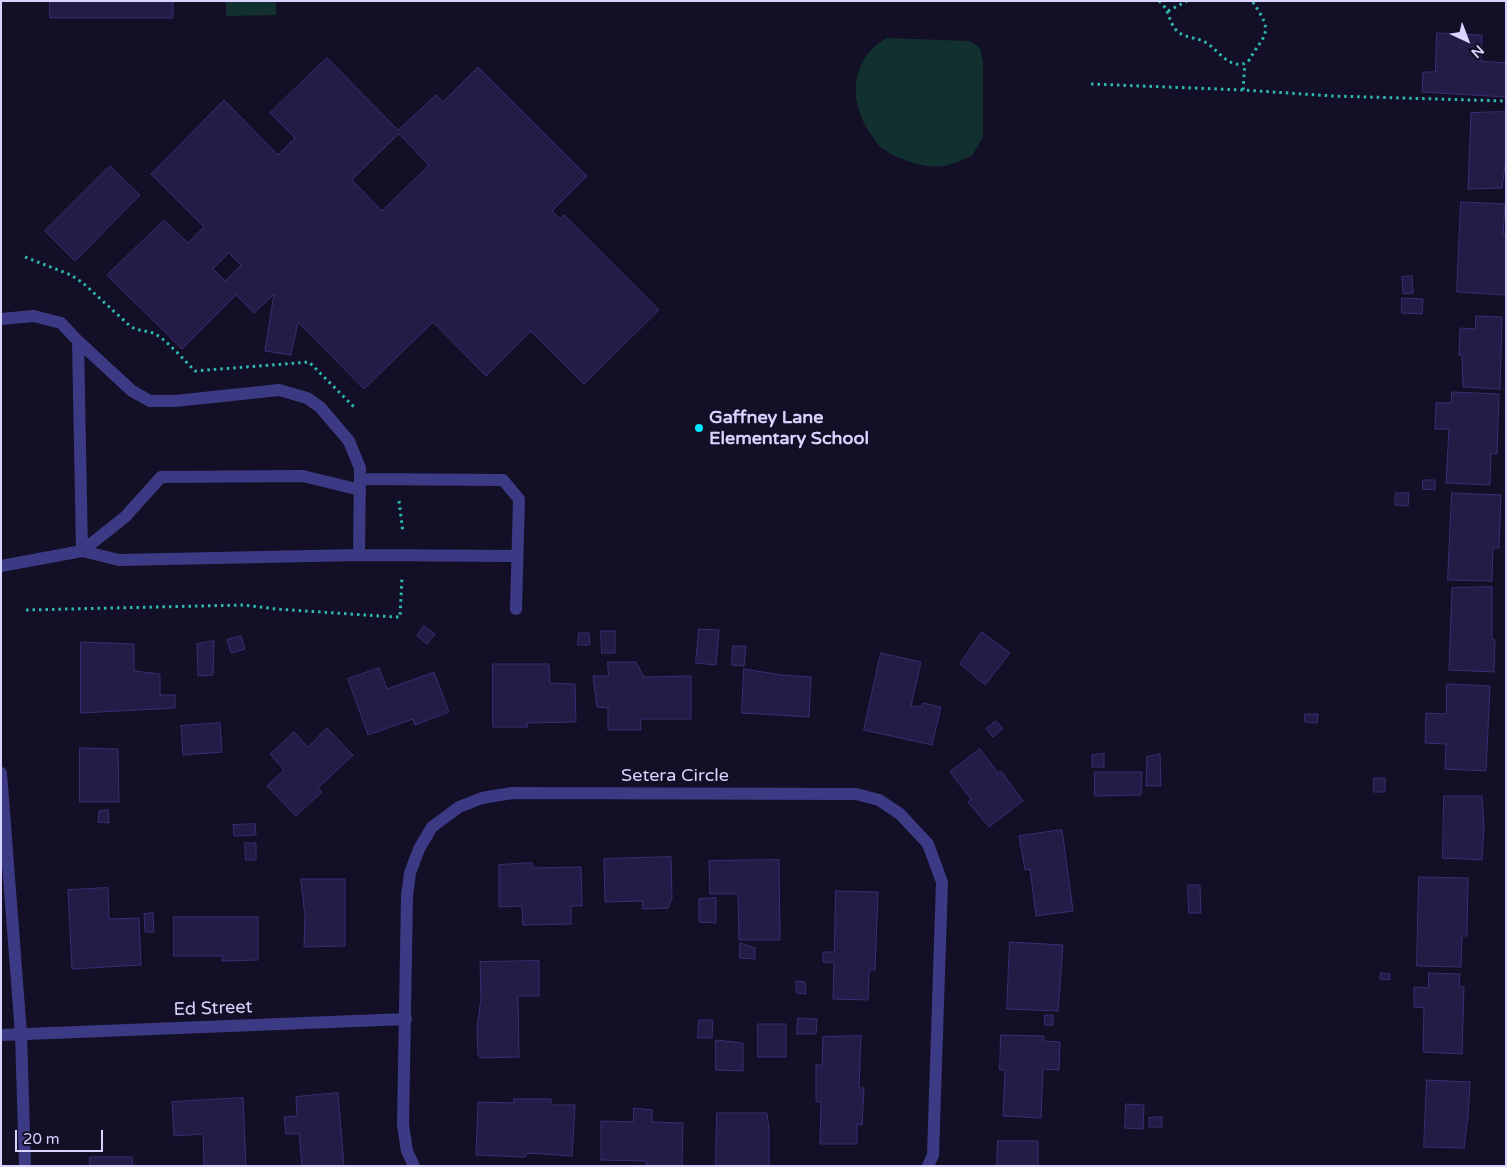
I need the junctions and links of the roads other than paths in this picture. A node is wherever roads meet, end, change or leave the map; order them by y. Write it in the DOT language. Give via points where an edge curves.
graph roads {
  1 [pos="1,319"];
  2 [pos="78,341"];
  3 [pos="360,485"];
  4 [pos="82,551"];
  5 [pos="359,555"];
  6 [pos="517,556"];
  7 [pos="1,566"];
  8 [pos="516,609"];
  9 [pos="1,773"];
  10 [pos="406,1018"];
  11 [pos="21,1034"];
  12 [pos="1,1035"];
  13 [pos="25,1166"];
  14 [pos="414,1166"];
  15 [pos="928,1166"];
  1 -- 2 [label="street" via="34,316 61,323"];
  2 -- 3 [label="street" via="132,391 150,401 278,390 307,398 320,407 349,441 360,468"];
  2 -- 4 [label="street"];
  3 -- 4 [label="street" via="303,476 161,477 125,517"];
  3 -- 5 [label="street"];
  3 -- 6 [label="street" via="503,480 519,498"];
  4 -- 5 [label="street" via="119,560"];
  4 -- 7 [label="street"];
  5 -- 6 [label="street"];
  6 -- 8 [label="street"];
  9 -- 11 [label="street"];
  10 -- 11 [label="street, Ed Street"];
  10 -- 14 [label="street, Setera Circle" via="403,1125"];
  10 -- 15 [label="street, Setera Circle" via="410,873 432,827 460,807 482,798 512,793 856,794 879,800 900,814 928,844 942,882 933,1155"];
  11 -- 12 [label="street, Ed Street"];
  11 -- 13 [label="street"];
}
